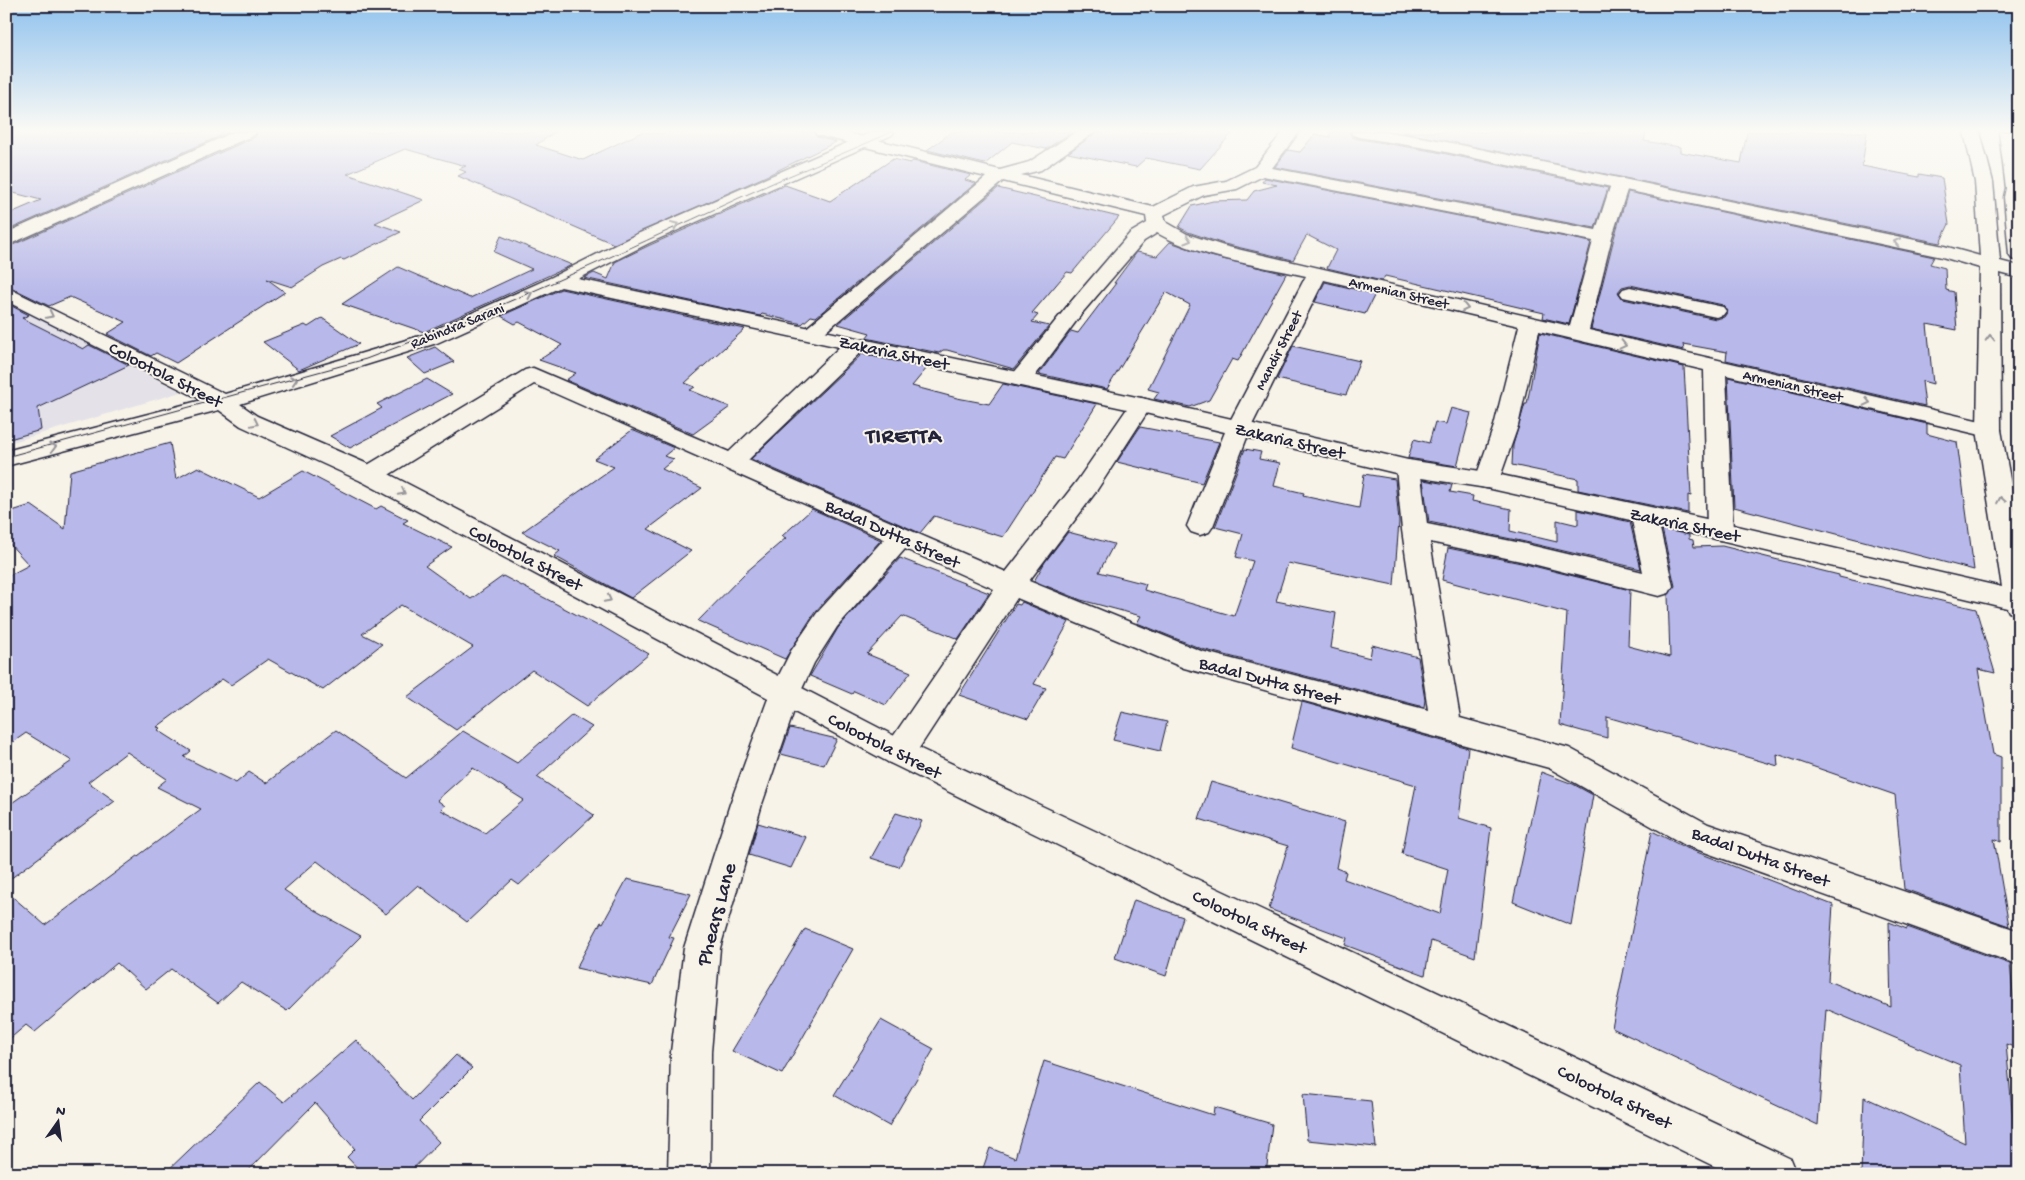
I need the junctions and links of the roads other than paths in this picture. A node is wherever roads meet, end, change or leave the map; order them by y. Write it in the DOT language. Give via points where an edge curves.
graph roads {
  1 [pos="125,187"];
  2 [pos="762,187"];
  3 [pos="985,187"];
  4 [pos="1039,187"];
  5 [pos="1220,187"];
  6 [pos="1344,187"];
  7 [pos="1619,187"];
  8 [pos="1635,187"];
  9 [pos="1984,187"];
  10 [pos="2015,187"];
  11 [pos="1156,219"];
  12 [pos="1603,237"];
  13 [pos="6,240"];
  14 [pos="1990,252"];
  15 [pos="2019,255"];
  16 [pos="2019,261"];
  17 [pos="2019,272"];
  18 [pos="1318,273"];
  19 [pos="560,281"];
  20 [pos="6,292"];
  21 [pos="1630,293"];
  22 [pos="1716,311"];
  23 [pos="1530,323"];
  24 [pos="811,334"];
  25 [pos="1578,334"];
  26 [pos="856,344"];
  27 [pos="1715,366"];
  28 [pos="1021,379"];
  29 [pos="223,402"];
  30 [pos="1141,405"];
  31 [pos="1239,427"];
  32 [pos="1989,430"];
  33 [pos="6,459"];
  34 [pos="731,463"];
  35 [pos="1408,468"];
  36 [pos="370,475"];
  37 [pos="1487,480"];
  38 [pos="1644,516"];
  39 [pos="1200,526"];
  40 [pos="1415,530"];
  41 [pos="1720,531"];
  42 [pos="902,536"];
  43 [pos="1011,585"];
  44 [pos="2019,602"];
  45 [pos="785,693"];
  46 [pos="1446,728"];
  47 [pos="899,753"];
  48 [pos="2019,948"];
  49 [pos="689,1174"];
  50 [pos="1776,1174"];
  1 -- 13 [label="street"];
  19 -- 2 [label="street, Rabindra Sarani, one-way" via="642,239"];
  3 -- 24 [label="street"];
  4 -- 11 [label="street, Armenian Street"];
  5 -- 11 [label="street" via="1199,191"];
  6 -- 12 [label="street"];
  7 -- 12 [label="street"];
  14 -- 8 [label="street, one-way" via="1944,252"];
  9 -- 14 [label="street"];
  10 -- 15 [label="street"];
  11 -- 18 [label="street, Armenian Street, one-way" via="1180,238"];
  11 -- 28 [label="street" via="1076,308"];
  12 -- 25 [label="street"];
  14 -- 16 [label="street"];
  14 -- 17 [label="street"];
  32 -- 14 [label="street, one-way"];
  18 -- 23 [label="street, Armenian Street, one-way"];
  18 -- 31 [label="street, Mandir Street"];
  19 -- 24 [label="street, Zakaria Street"];
  29 -- 19 [label="street, Rabindra Sarani, one-way" via="430,339"];
  20 -- 29 [label="street, Colootola Street, one-way"];
  21 -- 22 [label="street"];
  23 -- 25 [label="street, Armenian Street"];
  23 -- 37 [label="street" via="1506,426"];
  24 -- 26 [label="street, Zakaria Street"];
  25 -- 27 [label="street, Armenian Street, one-way"];
  26 -- 28 [label="street, Zakaria Street"];
  26 -- 34 [label="street"];
  27 -- 32 [label="street, Armenian Street, one-way"];
  27 -- 41 [label="street"];
  28 -- 30 [label="street, Zakaria Street"];
  33 -- 29 [label="street, Rabindra Sarani, one-way"];
  29 -- 36 [label="street, Colootola Street, one-way" via="249,421"];
  30 -- 31 [label="street, Zakaria Street"];
  30 -- 43 [label="street" via="1086,487"];
  31 -- 35 [label="street, Zakaria Street"];
  31 -- 39 [label="street, Mandir Street"];
  44 -- 32 [label="street, one-way"];
  34 -- 36 [label="street, Badal Dutta Street" via="533,375"];
  34 -- 42 [label="street, Badal Dutta Street"];
  35 -- 37 [label="street, Zakaria Street"];
  35 -- 40 [label="street"];
  36 -- 45 [label="street, Colootola Street, one-way"];
  37 -- 38 [label="street, Zakaria Street"];
  38 -- 40 [label="street" via="1659,586"];
  38 -- 41 [label="street, Zakaria Street"];
  40 -- 46 [label="street"];
  41 -- 44 [label="street, Zakaria Street"];
  42 -- 43 [label="street, Badal Dutta Street"];
  42 -- 45 [label="street, Phears Lane" via="827,620"];
  43 -- 46 [label="street, Badal Dutta Street" via="1200,662"];
  43 -- 47 [label="street"];
  45 -- 47 [label="street, Colootola Street"];
  45 -- 49 [label="street, Phears Lane" via="746,804 702,948 691,1052"];
  46 -- 48 [label="street, Badal Dutta Street" via="1558,757 1697,835"];
  47 -- 50 [label="street, Colootola Street"];
}
